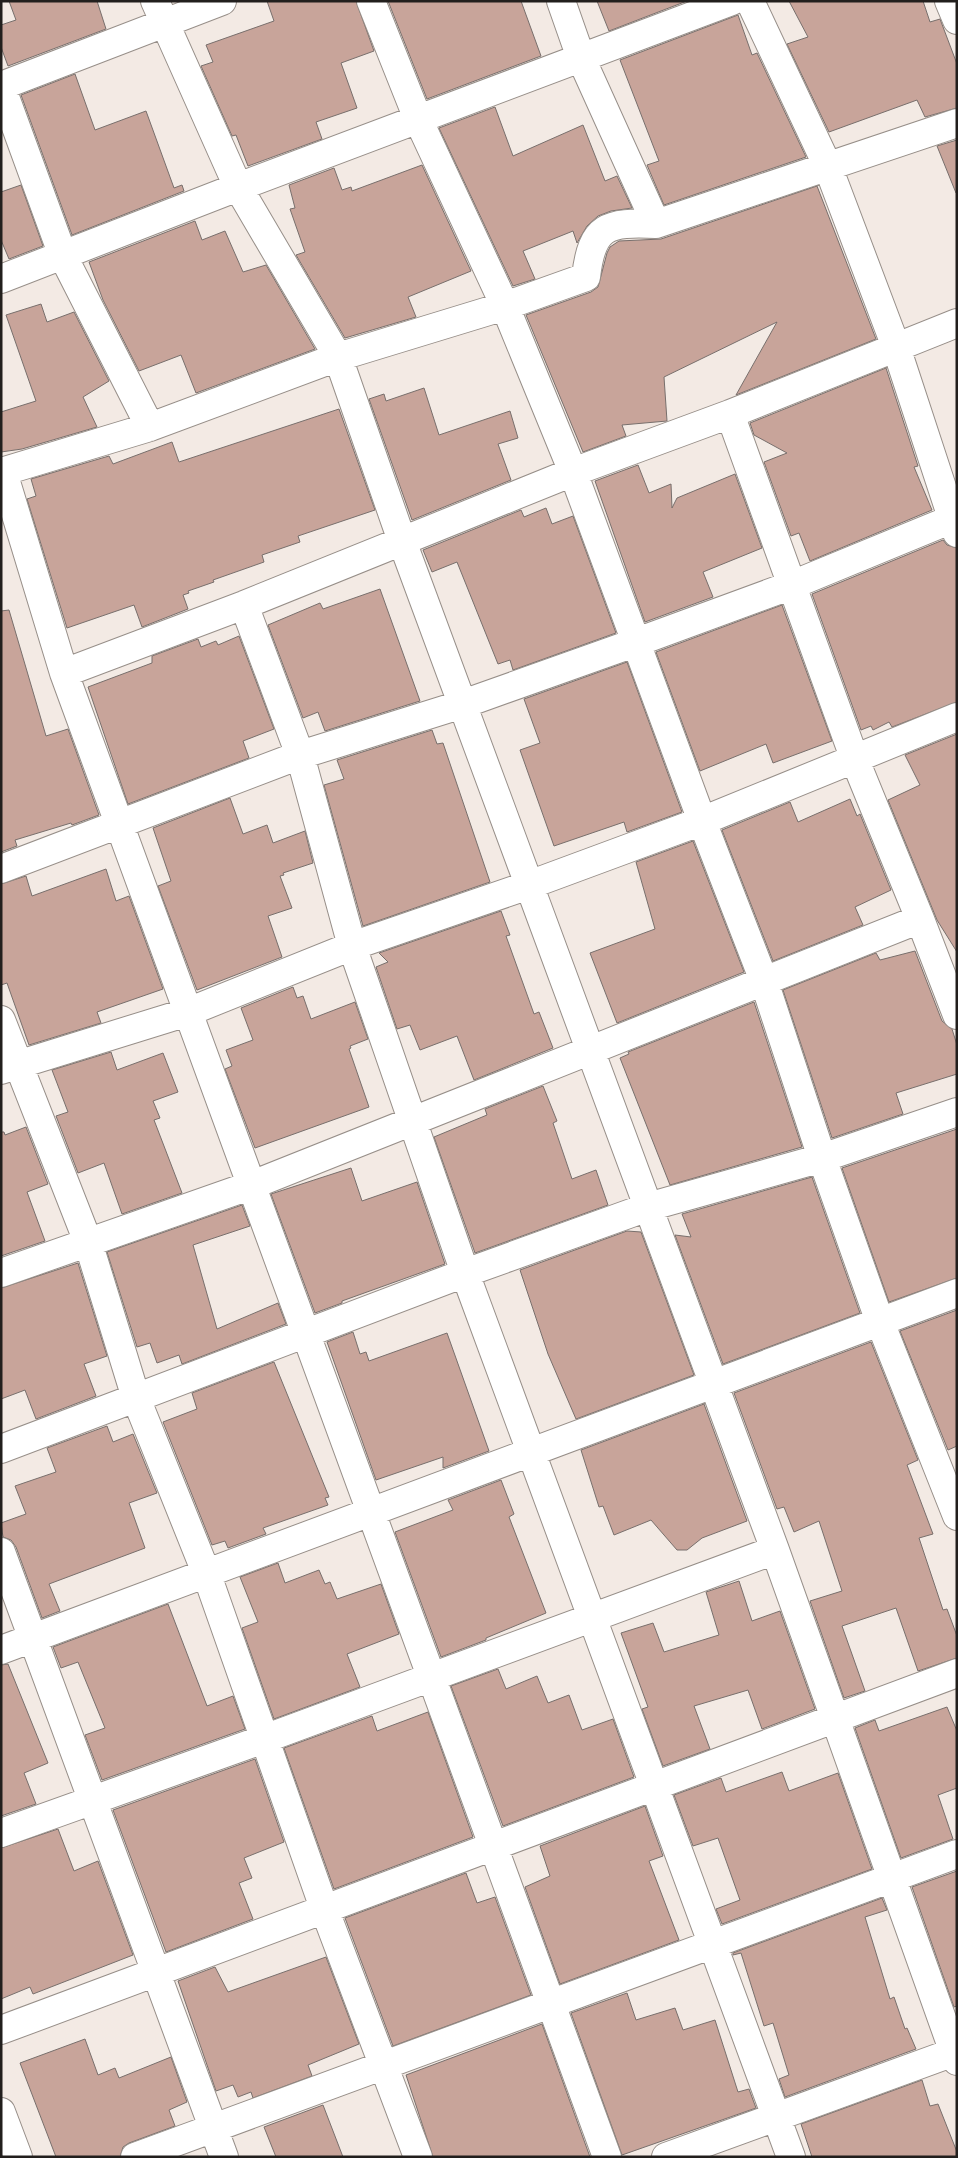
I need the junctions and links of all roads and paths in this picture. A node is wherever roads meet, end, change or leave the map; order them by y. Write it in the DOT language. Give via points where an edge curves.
graph roads {
  1 [pos="222,1"];
  2 [pos="371,1"];
  3 [pos="560,1"];
  4 [pos="732,1"];
  5 [pos="750,1"];
  6 [pos="949,1"];
  7 [pos="160,12"];
  8 [pos="957,20"];
  9 [pos="581,58"];
  10 [pos="1,86"];
  11 [pos="418,120"];
  12 [pos="957,123"];
  13 [pos="828,167"];
  14 [pos="238,187"];
  15 [pos="656,224"];
  16 [pos="63,256"];
  17 [pos="1,279"];
  18 [pos="505,306"];
  19 [pos="957,323"];
  20 [pos="896,347"];
  21 [pos="338,357"];
  22 [pos="730,414"];
  23 [pos="150,427"];
  24 [pos="2,472"];
  25 [pos="573,472"];
  26 [pos="955,523"];
  27 [pos="402,541"];
  28 [pos="792,585"];
  29 [pos="244,605"];
  30 [pos="637,642"];
  31 [pos="64,673"];
  32 [pos="462,704"];
  33 [pos="957,717"];
  34 [pos="300,756"];
  35 [pos="855,760"];
  36 [pos="702,821"];
  37 [pos="118,823"];
  38 [pos="1,869"];
  39 [pos="529,885"];
  40 [pos="920,918"];
  41 [pos="352,946"];
  42 [pos="764,981"];
  43 [pos="188,1012"];
  44 [pos="957,1015"];
  45 [pos="1,1020"];
  46 [pos="591,1051"];
  47 [pos="10,1067"];
  48 [pos="957,1112"];
  49 [pos="413,1120"];
  50 [pos="822,1158"];
  51 [pos="252,1185"];
  52 [pos="648,1207"];
  53 [pos="88,1242"];
  54 [pos="1,1273"];
  55 [pos="466,1273"];
  56 [pos="957,1293"];
  57 [pos="880,1322"];
  58 [pos="306,1333"];
  59 [pos="714,1385"];
  60 [pos="136,1398"];
  61 [pos="1,1449"];
  62 [pos="532,1452"];
  63 [pos="371,1512"];
  64 [pos="957,1516"];
  65 [pos="775,1550"];
  66 [pos="1,1552"];
  67 [pos="207,1575"];
  68 [pos="592,1617"];
  69 [pos="34,1638"];
  70 [pos="1,1650"];
  71 [pos="957,1673"];
  72 [pos="432,1676"];
  73 [pos="835,1719"];
  74 [pos="264,1739"];
  75 [pos="655,1786"];
  76 [pos="93,1800"];
  77 [pos="1,1833"];
  78 [pos="494,1846"];
  79 [pos="957,1854"];
  80 [pos="892,1878"];
  81 [pos="324,1908"];
  82 [pos="713,1943"];
  83 [pos="157,1972"];
  84 [pos="551,2002"];
  85 [pos="1,2030"];
  86 [pos="956,2055"];
  87 [pos="384,2067"];
  88 [pos="1,2112"];
  89 [pos="777,2117"];
  90 [pos="213,2129"];
  91 [pos="18,2157"];
  92 [pos="135,2157"];
  93 [pos="224,2157"];
  94 [pos="418,2157"];
  95 [pos="608,2157"];
  96 [pos="666,2157"];
  97 [pos="791,2157"];
  1 -- 7 [label="street"];
  2 -- 11 [label="street"];
  3 -- 9 [label="street"];
  4 -- 9 [label="street"];
  5 -- 13 [label="street"];
  6 -- 8 [label="street"];
  7 -- 10 [label="street"];
  7 -- 14 [label="street"];
  9 -- 11 [label="street"];
  9 -- 15 [label="street"];
  10 -- 16 [label="street"];
  11 -- 14 [label="street"];
  11 -- 18 [label="street"];
  12 -- 13 [label="street"];
  13 -- 15 [label="street"];
  13 -- 20 [label="street"];
  14 -- 16 [label="street"];
  14 -- 21 [label="street"];
  15 -- 18 [label="street" via="626,223 610,227 598,234 588,258 586,277"];
  16 -- 17 [label="street"];
  16 -- 23 [label="street"];
  18 -- 21 [label="street"];
  18 -- 25 [label="street"];
  19 -- 20 [label="street"];
  20 -- 22 [label="street"];
  20 -- 26 [label="street"];
  21 -- 23 [label="street"];
  21 -- 27 [label="street"];
  22 -- 25 [label="street"];
  22 -- 28 [label="street"];
  23 -- 24 [label="street"];
  24 -- 31 [label="street"];
  25 -- 27 [label="street"];
  25 -- 30 [label="street"];
  26 -- 28 [label="street"];
  27 -- 29 [label="street"];
  27 -- 32 [label="street"];
  28 -- 30 [label="street"];
  28 -- 35 [label="street"];
  29 -- 31 [label="street"];
  29 -- 34 [label="street"];
  30 -- 32 [label="street"];
  30 -- 36 [label="street"];
  31 -- 37 [label="street"];
  32 -- 34 [label="street"];
  32 -- 39 [label="street"];
  33 -- 35 [label="street"];
  34 -- 37 [label="street"];
  34 -- 41 [label="street"];
  35 -- 36 [label="street"];
  35 -- 40 [label="street"];
  36 -- 39 [label="street"];
  36 -- 42 [label="street"];
  37 -- 38 [label="street"];
  37 -- 43 [label="street"];
  39 -- 41 [label="street"];
  39 -- 46 [label="street"];
  40 -- 42 [label="street"];
  40 -- 44 [label="street"];
  41 -- 43 [label="street"];
  41 -- 49 [label="street"];
  42 -- 46 [label="street"];
  42 -- 50 [label="street"];
  43 -- 47 [label="street"];
  43 -- 51 [label="street"];
  45 -- 47 [label="street"];
  46 -- 49 [label="street"];
  46 -- 52 [label="street"];
  47 -- 53 [label="street"];
  48 -- 50 [label="street"];
  49 -- 51 [label="street"];
  49 -- 55 [label="street"];
  50 -- 52 [label="street"];
  50 -- 57 [label="street"];
  51 -- 53 [label="street"];
  51 -- 58 [label="street"];
  52 -- 55 [label="street"];
  52 -- 59 [label="street"];
  53 -- 54 [label="street"];
  53 -- 60 [label="street"];
  55 -- 58 [label="street"];
  55 -- 62 [label="street"];
  56 -- 57 [label="street"];
  57 -- 59 [label="street"];
  57 -- 64 [label="street"];
  58 -- 60 [label="street"];
  58 -- 63 [label="street"];
  59 -- 62 [label="street"];
  59 -- 65 [label="street"];
  60 -- 61 [label="street"];
  60 -- 67 [label="street"];
  62 -- 63 [label="street"];
  62 -- 68 [label="street"];
  63 -- 67 [label="street"];
  63 -- 72 [label="street"];
  65 -- 68 [label="street"];
  65 -- 73 [label="street"];
  66 -- 69 [label="street"];
  67 -- 69 [label="street"];
  67 -- 74 [label="street"];
  68 -- 72 [label="street"];
  68 -- 75 [label="street"];
  69 -- 70 [label="street"];
  69 -- 76 [label="street"];
  71 -- 73 [label="street"];
  72 -- 74 [label="street"];
  72 -- 78 [label="street"];
  73 -- 75 [label="street"];
  73 -- 80 [label="street"];
  74 -- 76 [label="street"];
  74 -- 81 [label="street"];
  75 -- 78 [label="street"];
  75 -- 82 [label="street"];
  76 -- 77 [label="street"];
  76 -- 83 [label="street"];
  78 -- 81 [label="street"];
  78 -- 84 [label="street"];
  79 -- 80 [label="street"];
  80 -- 82 [label="street"];
  80 -- 86 [label="street"];
  81 -- 83 [label="street"];
  81 -- 87 [label="street"];
  82 -- 84 [label="street"];
  82 -- 89 [label="street"];
  83 -- 85 [label="street"];
  83 -- 90 [label="street"];
  84 -- 87 [label="street"];
  84 -- 95 [label="street"];
  86 -- 89 [label="street"];
  87 -- 90 [label="street"];
  87 -- 94 [label="street"];
  88 -- 91 [label="street"];
  89 -- 96 [label="street"];
  89 -- 97 [label="street"];
  90 -- 92 [label="street"];
  90 -- 93 [label="street"];
}
